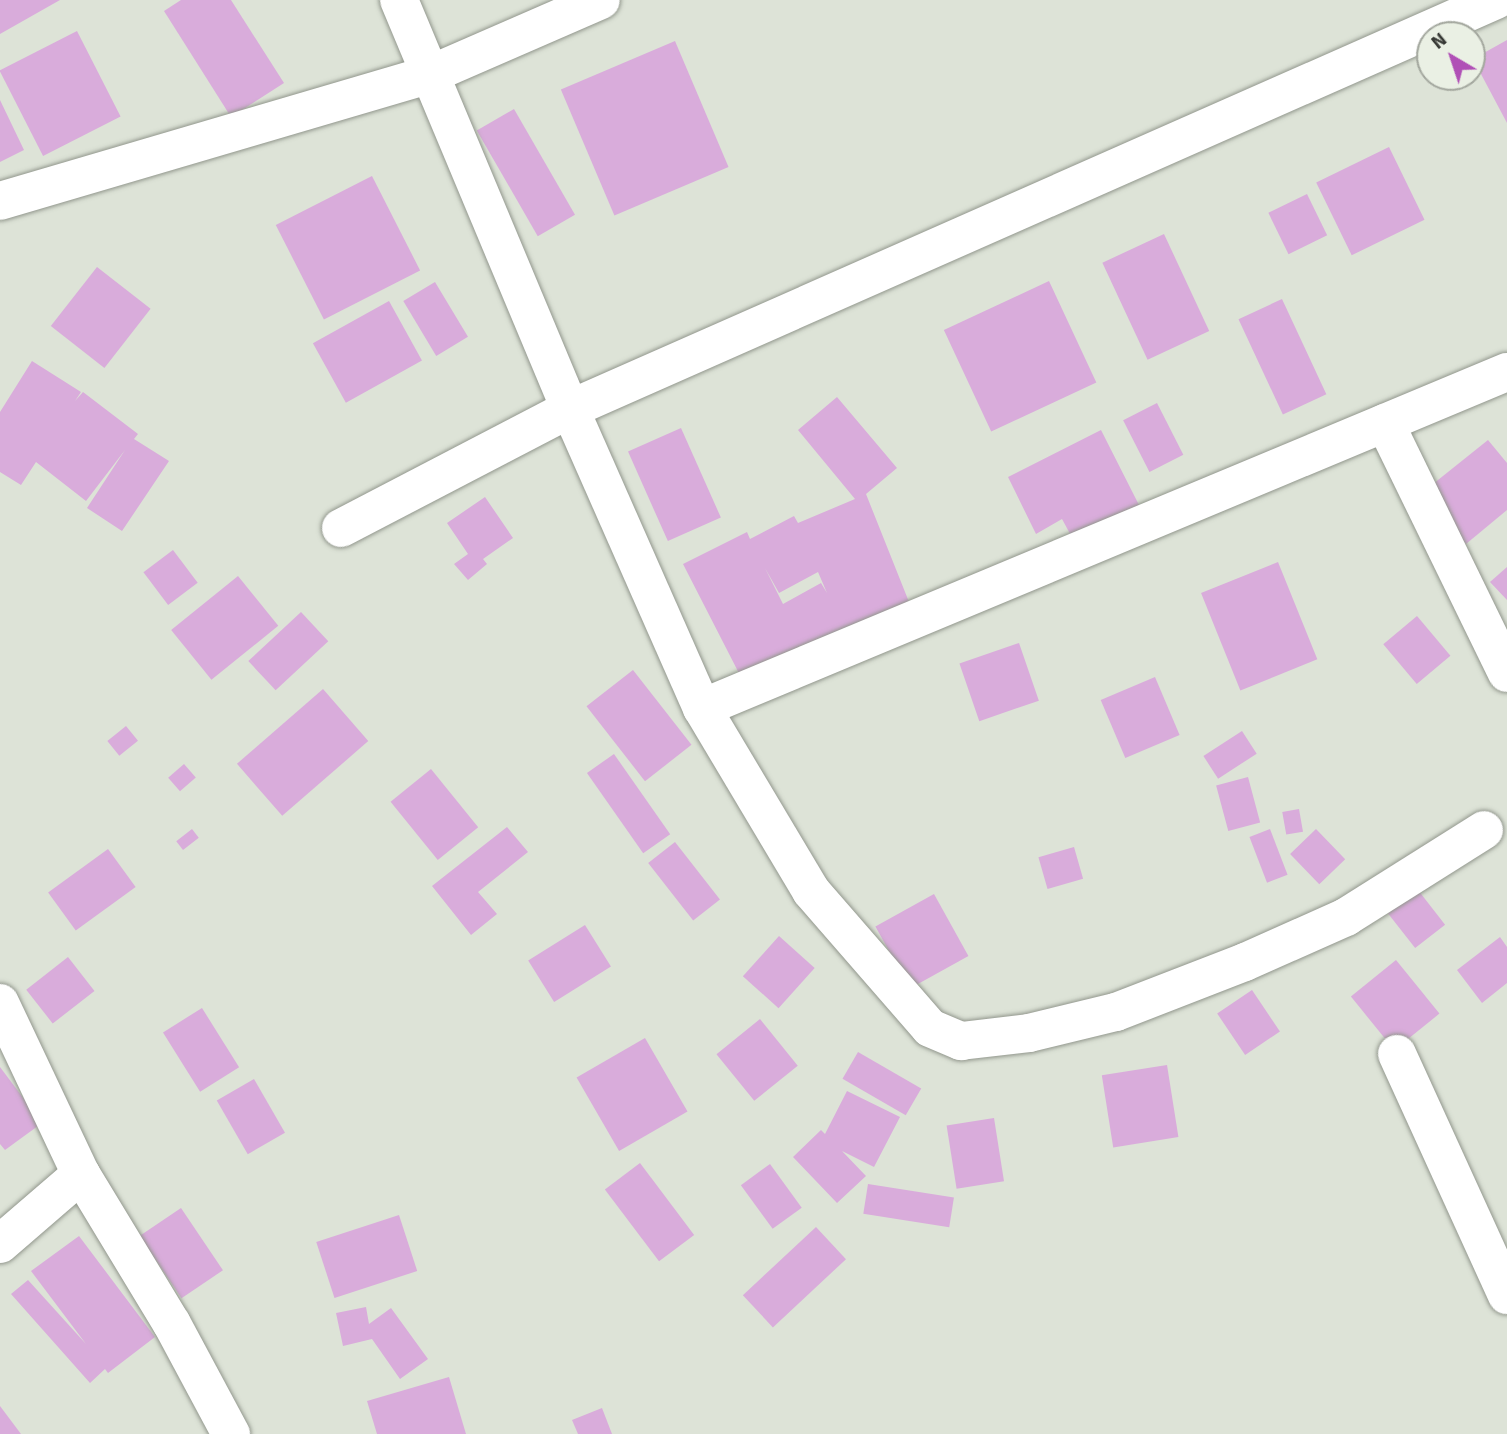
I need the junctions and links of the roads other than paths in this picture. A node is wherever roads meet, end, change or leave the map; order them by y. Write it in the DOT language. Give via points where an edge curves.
graph roads {
  1 [pos="399,0"];
  2 [pos="601,0"];
  3 [pos="1496,0"];
  4 [pos="431,74"];
  5 [pos="0,201"];
  6 [pos="1507,372"];
  7 [pos="570,409"];
  8 [pos="1385,423"];
  9 [pos="341,528"];
  10 [pos="1507,673"];
  11 [pos="702,708"];
  12 [pos="1484,830"];
  13 [pos="0,1003"];
  14 [pos="1397,1054"];
  15 [pos="81,1174"];
  16 [pos="0,1244"];
  17 [pos="1507,1295"];
  18 [pos="231,1434"];
  1 -- 4 [label="street"];
  2 -- 4 [label="street"];
  3 -- 7 [label="street"];
  4 -- 5 [label="street"];
  4 -- 7 [label="street"];
  6 -- 8 [label="street"];
  7 -- 9 [label="street"];
  7 -- 11 [label="street"];
  8 -- 10 [label="street"];
  8 -- 11 [label="street"];
  11 -- 12 [label="street" via="811,891 930,1028 961,1041 1028,1033 1116,1012 1245,962 1346,917"];
  13 -- 15 [label="street"];
  14 -- 17 [label="street"];
  15 -- 16 [label="street"];
  15 -- 18 [label="street" via="172,1324"];
}
